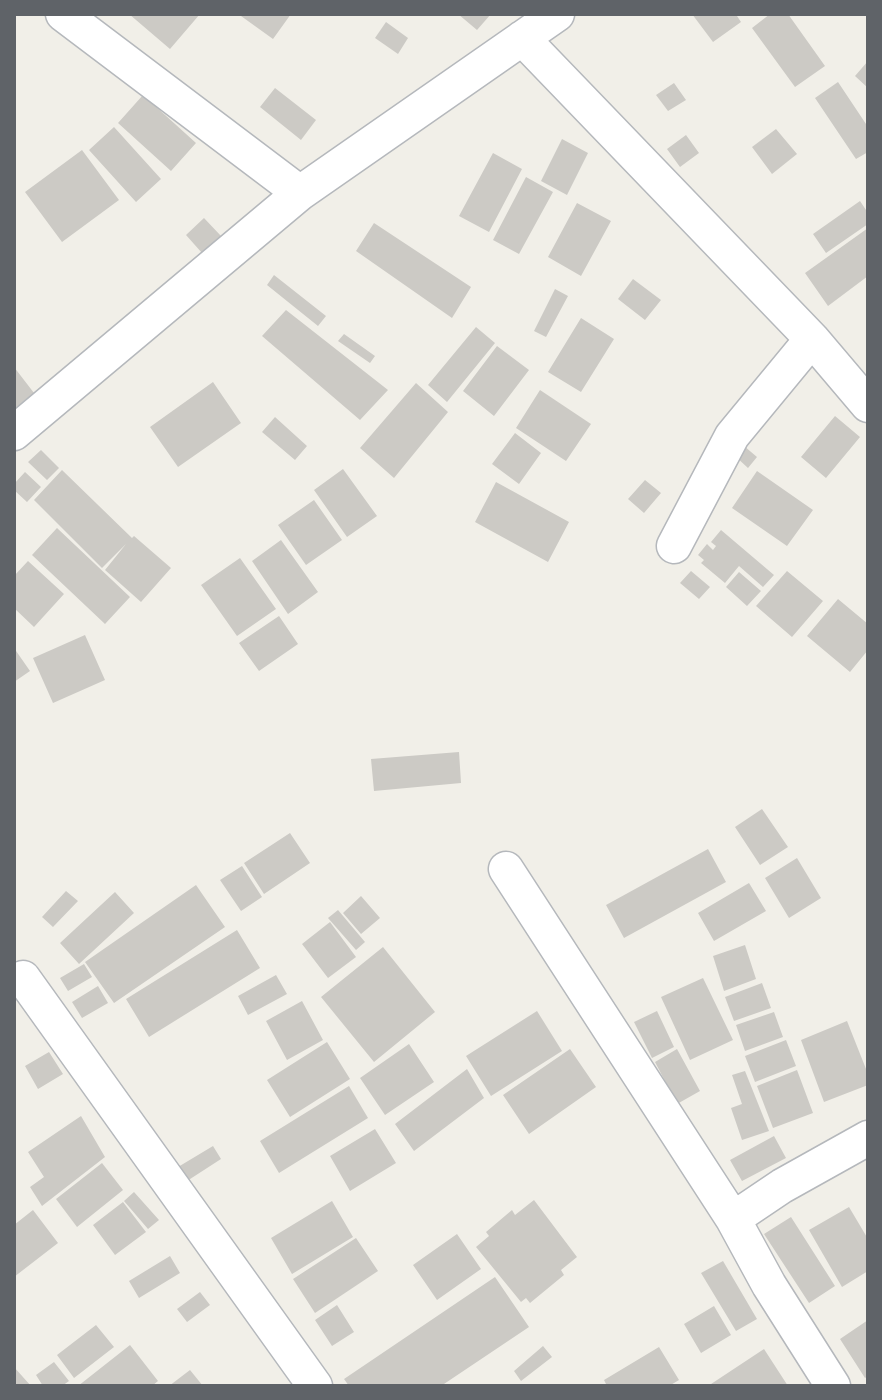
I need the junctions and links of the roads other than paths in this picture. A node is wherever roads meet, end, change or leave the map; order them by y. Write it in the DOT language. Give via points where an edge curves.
graph roads {
  1 [pos="63,14"];
  2 [pos="557,14"];
  3 [pos="522,38"];
  4 [pos="300,193"];
  5 [pos="812,339"];
  6 [pos="868,405"];
  7 [pos="14,433"];
  8 [pos="674,546"];
  9 [pos="506,869"];
  10 [pos="23,978"];
  11 [pos="868,1138"];
  12 [pos="733,1219"];
  13 [pos="315,1386"];
  14 [pos="833,1386"];
  1 -- 4 [label="street"];
  2 -- 3 [label="street"];
  3 -- 4 [label="street"];
  3 -- 5 [label="street"];
  4 -- 7 [label="street"];
  5 -- 6 [label="street"];
  5 -- 8 [label="street" via="732,436"];
  9 -- 12 [label="street"];
  10 -- 13 [label="street"];
  11 -- 12 [label="street"];
  12 -- 14 [label="street"];
}
